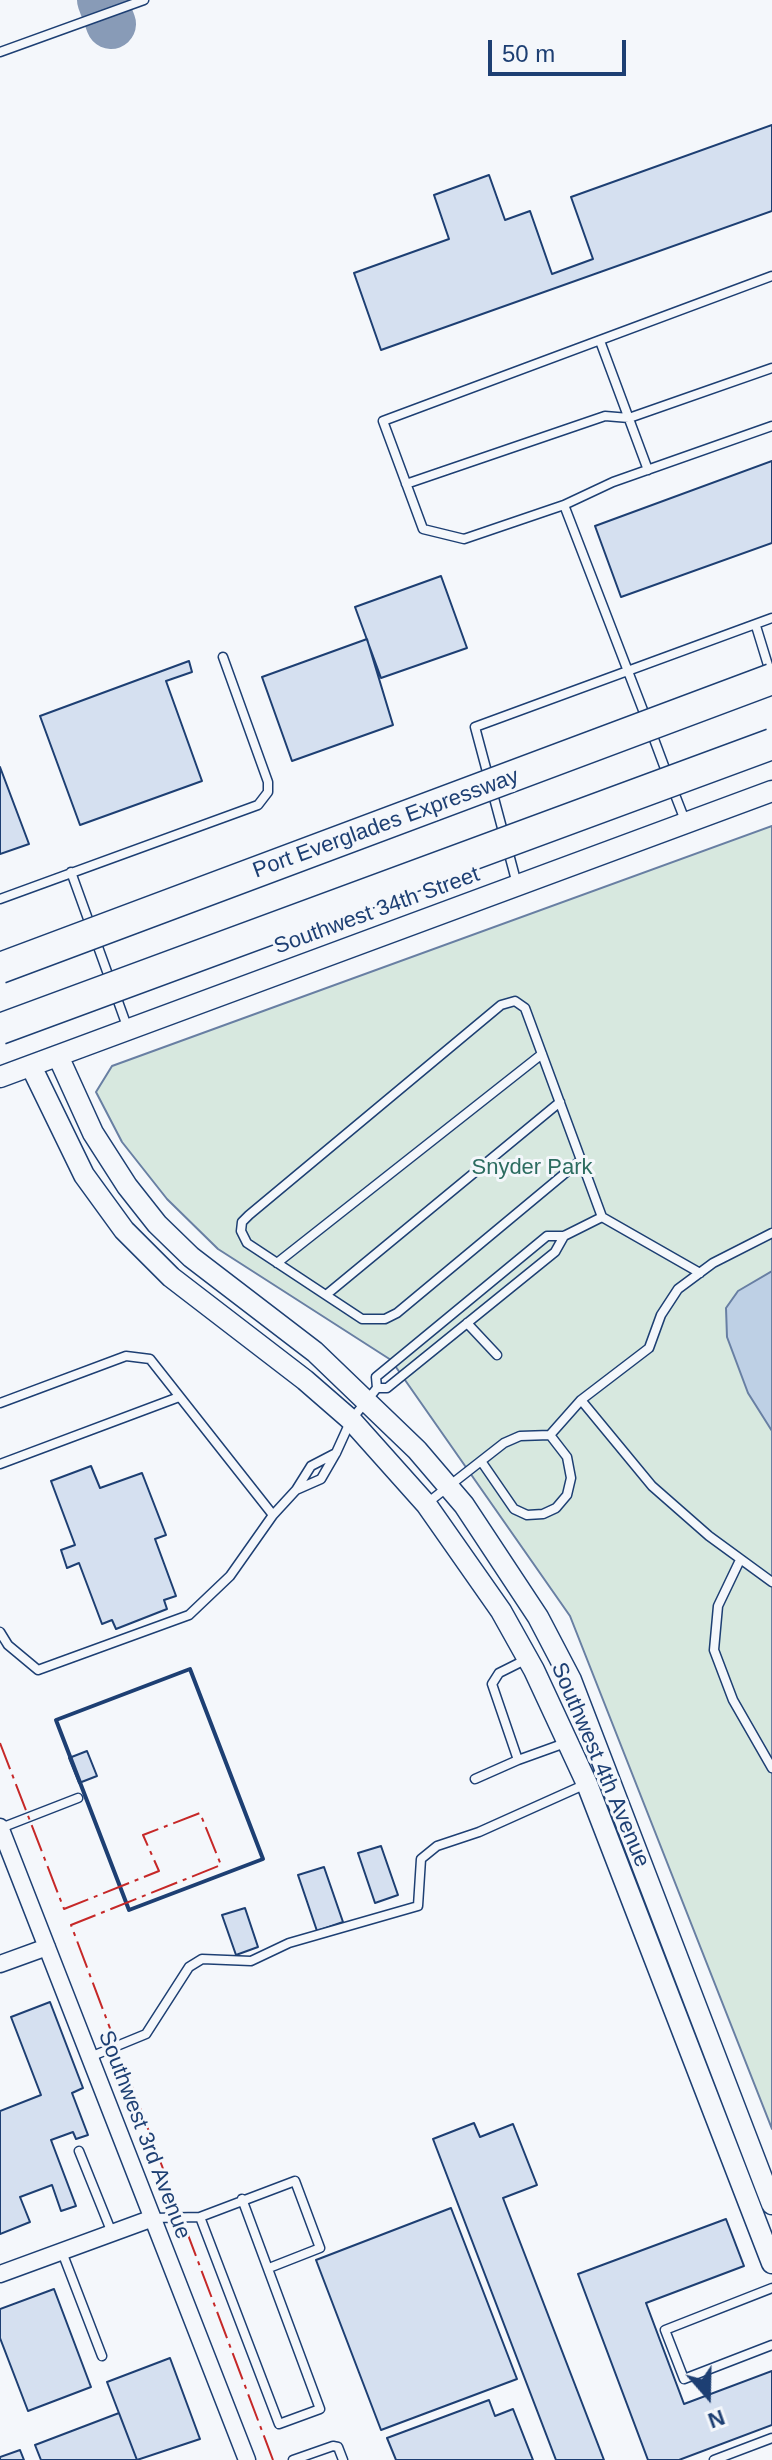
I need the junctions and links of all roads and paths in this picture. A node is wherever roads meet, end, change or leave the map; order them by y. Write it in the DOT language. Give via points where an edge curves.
graph roads {
  1 [pos="144,0"];
  2 [pos="0,52"];
  3 [pos="772,276"];
  4 [pos="600,341"];
  5 [pos="772,368"];
  6 [pos="629,418"];
  7 [pos="772,426"];
  8 [pos="648,470"];
  9 [pos="406,484"];
  10 [pos="564,505"];
  11 [pos="772,618"];
  12 [pos="756,626"];
  13 [pos="223,657"];
  14 [pos="628,671"];
  15 [pos="772,679"];
  16 [pos="772,744"];
  17 [pos="772,791"];
  18 [pos="686,823"];
  19 [pos="71,872"];
  20 [pos="517,885"];
  21 [pos="0,899"];
  22 [pos="89,922"];
  23 [pos="74,927"];
  24 [pos="0,968"];
  25 [pos="0,1029"];
  26 [pos="128,1029"];
  27 [pos="542,1054"];
  28 [pos="58,1056"];
  29 [pos="31,1066"];
  30 [pos="0,1077"];
  31 [pos="560,1102"];
  32 [pos="581,1160"];
  33 [pos="602,1217"];
  34 [pos="772,1233"];
  35 [pos="564,1236"];
  36 [pos="277,1263"];
  37 [pos="700,1273"];
  38 [pos="326,1295"];
  39 [pos="467,1323"];
  40 [pos="497,1355"];
  41 [pos="372,1394"];
  42 [pos="179,1397"];
  43 [pos="581,1400"];
  44 [pos="0,1403"];
  45 [pos="351,1420"];
  46 [pos="550,1435"];
  47 [pos="336,1453"];
  48 [pos="481,1461"];
  49 [pos="0,1464"];
  50 [pos="448,1487"];
  51 [pos="296,1490"];
  52 [pos="426,1504"];
  53 [pos="273,1515"];
  54 [pos="740,1560"];
  55 [pos="772,1582"];
  56 [pos="0,1632"];
  57 [pos="528,1659"];
  58 [pos="568,1742"];
  59 [pos="518,1760"];
  60 [pos="772,1768"];
  61 [pos="475,1779"];
  62 [pos="587,1784"];
  63 [pos="78,1798"];
  64 [pos="0,1828"];
  65 [pos="47,1947"];
  66 [pos="0,1964"];
  67 [pos="90,2057"];
  68 [pos="79,2151"];
  69 [pos="242,2199"];
  70 [pos="772,2204"];
  71 [pos="200,2217"];
  72 [pos="153,2218"];
  73 [pos="112,2233"];
  74 [pos="62,2251"];
  75 [pos="772,2263"];
  76 [pos="269,2268"];
  77 [pos="0,2274"];
  78 [pos="772,2288"];
  79 [pos="772,2345"];
  80 [pos="102,2356"];
  81 [pos="772,2438"];
  82 [pos="247,2460"];
  83 [pos="293,2460"];
  84 [pos="343,2460"];
  85 [pos="714,2460"];
  1 -- 2 [label="lane"];
  3 -- 4 [label="lane"];
  4 -- 6 [label="lane"];
  4 -- 9 [label="lane" via="383,421"];
  5 -- 6 [label="lane"];
  6 -- 8 [label="lane"];
  6 -- 9 [label="lane" via="605,416"];
  7 -- 8 [label="lane"];
  8 -- 10 [label="lane"];
  9 -- 10 [label="lane" via="423,529 464,539"];
  10 -- 14 [label="lane"];
  11 -- 12 [label="lane"];
  12 -- 14 [label="lane"];
  12 -- 15 [label="lane"];
  13 -- 19 [label="lane" via="268,792 258,805"];
  14 -- 18 [label="lane"];
  14 -- 20 [label="lane" via="475,727"];
  15 -- 24 [label="highway, Port Everglades Expressway, bridge"];
  16 -- 25 [label="highway, bridge"];
  17 -- 18 [label="street, Southwest 34th Street"];
  18 -- 20 [label="street, Southwest 34th Street"];
  19 -- 21 [label="lane"];
  19 -- 22 [label="lane"];
  20 -- 26 [label="street, Southwest 34th Street"];
  22 -- 23 [label="lane"];
  22 -- 26 [label="lane"];
  26 -- 28 [label="street, Southwest 34th Street"];
  27 -- 31 [label="lane"];
  27 -- 36 [label="lane"];
  27 -- 36 [label="lane" via="521,1003 501,1005 242,1222 247,1243"];
  28 -- 29 [label="street, Southwest 34th Street"];
  28 -- 41 [label="street, Southwest 4th Avenue" via="93,1133 157,1224 191,1257"];
  29 -- 30 [label="street, Southwest 34th Street"];
  29 -- 45 [label="street, Southwest 4th Avenue" via="84,1175 124,1230 171,1277"];
  31 -- 32 [label="lane"];
  31 -- 38 [label="lane"];
  32 -- 33 [label="lane"];
  32 -- 38 [label="lane" via="397,1313 362,1319"];
  33 -- 35 [label="lane"];
  33 -- 37 [label="lane"];
  34 -- 37 [label="lane"];
  35 -- 39 [label="lane" via="555,1252"];
  35 -- 41 [label="lane" via="547,1236 376,1377"];
  36 -- 38 [label="lane"];
  37 -- 43 [label="lane" via="678,1289 649,1348"];
  39 -- 40 [label="lane"];
  39 -- 41 [label="lane" via="387,1388"];
  41 -- 45 [label="lane"];
  41 -- 50 [label="street, Southwest 4th Avenue"];
  42 -- 44 [label="lane" via="150,1359 126,1356"];
  42 -- 49 [label="lane"];
  42 -- 53 [label="lane"];
  43 -- 46 [label="lane"];
  43 -- 54 [label="lane" via="652,1486"];
  45 -- 47 [label="lane"];
  45 -- 52 [label="street, Southwest 4th Avenue"];
  46 -- 48 [label="lane" via="520,1436"];
  46 -- 48 [label="lane" via="560,1444 571,1478 567,1495 543,1514 514,1509"];
  47 -- 51 [label="lane" via="311,1466"];
  47 -- 51 [label="lane" via="321,1479"];
  48 -- 50 [label="lane"];
  50 -- 52 [label="lane"];
  50 -- 70 [label="street, Southwest 4th Avenue" via="501,1559 571,1680"];
  51 -- 53 [label="lane"];
  52 -- 57 [label="street, Southwest 4th Avenue"];
  53 -- 56 [label="lane" via="230,1576 189,1615 38,1670"];
  54 -- 55 [label="lane"];
  54 -- 60 [label="lane" via="718,1606 714,1650 733,1700"];
  57 -- 58 [label="street, Southwest 4th Avenue"];
  57 -- 59 [label="lane" via="499,1673 492,1684"];
  58 -- 59 [label="lane"];
  58 -- 62 [label="street, Southwest 4th Avenue"];
  59 -- 61 [label="lane"];
  62 -- 67 [label="lane" via="437,1846 421,1859 418,1906 289,1943 251,1961 202,1959 189,1967 146,2034"];
  62 -- 75 [label="street, Southwest 4th Avenue"];
  63 -- 64 [label="lane"];
  64 -- 65 [label="street, Southwest 3rd Avenue"];
  65 -- 66 [label="street"];
  65 -- 67 [label="street, Southwest 3rd Avenue"];
  67 -- 72 [label="street, Southwest 3rd Avenue"];
  68 -- 73 [label="lane"];
  69 -- 71 [label="lane"];
  69 -- 76 [label="lane"];
  69 -- 76 [label="lane" via="295,2181 320,2248"];
  71 -- 72 [label="lane"];
  71 -- 76 [label="lane" via="279,2424 320,2409"];
  72 -- 73 [label="street"];
  72 -- 82 [label="street, Southwest 3rd Avenue"];
  73 -- 74 [label="street"];
  74 -- 77 [label="street"];
  74 -- 80 [label="lane"];
  78 -- 79 [label="lane" via="665,2330 684,2379"];
  81 -- 85 [label="lane"];
  83 -- 84 [label="lane" via="333,2446"];
}
